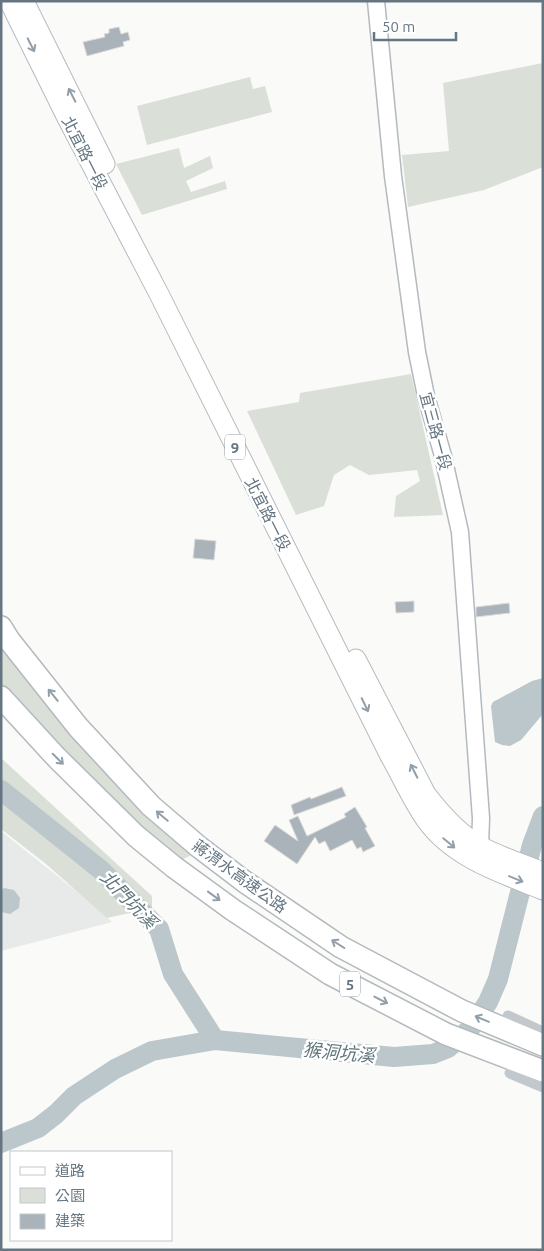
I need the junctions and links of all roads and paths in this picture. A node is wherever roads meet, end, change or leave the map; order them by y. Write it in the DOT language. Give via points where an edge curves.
graph roads {
  1 [pos="9,1"];
  2 [pos="24,1"];
  3 [pos="376,1"];
  4 [pos="1,627"];
  5 [pos="1,697"];
  6 [pos="485,857"];
  7 [pos="543,872"];
  8 [pos="543,890"];
  9 [pos="508,1016"];
  10 [pos="543,1032"];
  11 [pos="543,1045"];
  12 [pos="543,1072"];
  13 [pos="510,1073"];
  14 [pos="543,1087"];
  1 -- 6 [label="main road, 北宜路一段 / 9, one-way" via="390,756 428,822 455,847"];
  6 -- 2 [label="main road, 北宜路一段 / 9, one-way" via="440,813 426,794 301,553"];
  3 -- 6 [label="street, 宜三路一段" via="392,176 417,352 460,532"];
  11 -- 4 [label="highway, 蔣渭水高速公路 / 5, one-way" via="462,1011 341,947 199,847 151,806 78,726"];
  5 -- 12 [label="highway, 蔣渭水高速公路 / 5, one-way" via="136,836 233,910 330,974 446,1034"];
  6 -- 7 [label="main road, 9"];
  6 -- 8 [label="main road, 9, one-way"];
  9 -- 10 [label="street"];
  13 -- 14 [label="street"];
}
